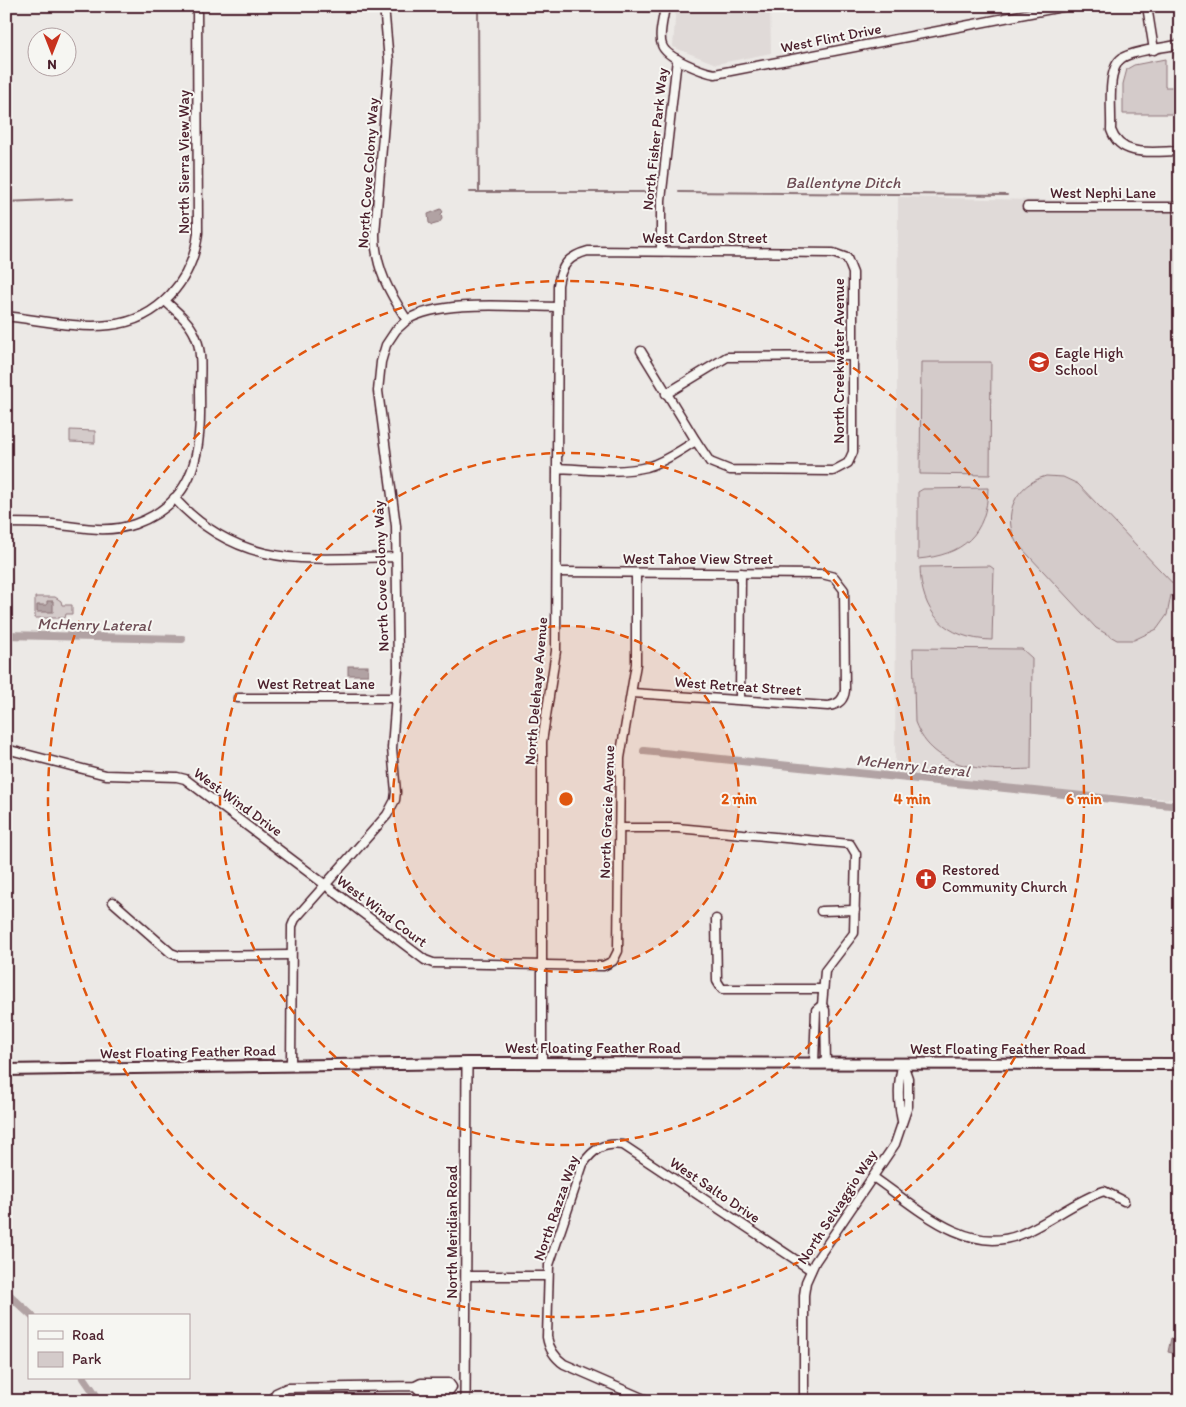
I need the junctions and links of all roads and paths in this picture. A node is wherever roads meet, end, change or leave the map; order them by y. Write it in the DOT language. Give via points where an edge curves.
graph roads {
  1 [pos="197,6"];
  2 [pos="384,6"];
  3 [pos="590,6"];
  4 [pos="665,6"];
  5 [pos="1067,6"];
  6 [pos="1147,6"];
  7 [pos="1180,44"];
  8 [pos="664,49"];
  9 [pos="1154,50"];
  10 [pos="677,59"];
  11 [pos="1180,151"];
  12 [pos="1027,207"];
  13 [pos="1180,207"];
  14 [pos="661,251"];
  15 [pos="847,258"];
  16 [pos="565,262"];
  17 [pos="165,301"];
  18 [pos="558,307"];
  19 [pos="6,316"];
  20 [pos="407,320"];
  21 [pos="641,351"];
  22 [pos="853,356"];
  23 [pos="666,394"];
  24 [pos="696,441"];
  25 [pos="557,468"];
  26 [pos="174,498"];
  27 [pos="6,523"];
  28 [pos="396,557"];
  29 [pos="556,572"];
  30 [pos="636,573"];
  31 [pos="741,573"];
  32 [pos="632,692"];
  33 [pos="238,698"];
  34 [pos="394,698"];
  35 [pos="740,700"];
  36 [pos="841,701"];
  37 [pos="6,749"];
  38 [pos="618,828"];
  39 [pos="325,884"];
  40 [pos="113,902"];
  41 [pos="855,910"];
  42 [pos="821,911"];
  43 [pos="716,918"];
  44 [pos="291,955"];
  45 [pos="613,961"];
  46 [pos="542,966"];
  47 [pos="823,989"];
  48 [pos="822,1005"];
  49 [pos="467,1063"];
  50 [pos="542,1063"];
  51 [pos="814,1063"];
  52 [pos="826,1063"];
  53 [pos="904,1064"];
  54 [pos="1180,1064"];
  55 [pos="291,1065"];
  56 [pos="6,1070"];
  57 [pos="602,1146"];
  58 [pos="873,1177"];
  59 [pos="1124,1202"];
  60 [pos="811,1270"];
  61 [pos="466,1276"];
  62 [pos="547,1276"];
  63 [pos="465,1387"];
  64 [pos="272,1399"];
  65 [pos="465,1401"];
  66 [pos="649,1401"];
  67 [pos="804,1401"];
  1 -- 17 [label="street, North Sierra View Way" via="198,233 190,266"];
  2 -- 20 [label="street, North Cove Colony Way" via="389,60 375,245 384,281"];
  3 -- 4 [label="street"];
  4 -- 8 [label="street, North Fisher Park Way" via="661,41"];
  5 -- 10 [label="street, West Flint Drive" via="726,72 708,72"];
  6 -- 9 [label="street"];
  7 -- 9 [label="street"];
  8 -- 10 [label="street, West Flint Drive"];
  9 -- 11 [label="street" via="1131,54 1117,62 1112,77 1111,130 1118,144 1133,151"];
  10 -- 14 [label="street, North Fisher Park Way" via="661,200"];
  12 -- 13 [label="street, West Nephi Lane"];
  14 -- 15 [label="street, West Cardon Street" via="833,253"];
  14 -- 16 [label="street, West Cardon Street" via="588,251"];
  15 -- 22 [label="street, North Creekwater Avenue" via="853,274"];
  16 -- 18 [label="street, North Delehaye Avenue" via="560,271"];
  17 -- 19 [label="street, North Sierra View Way" via="142,316 109,325"];
  17 -- 26 [label="street" via="190,327 198,342 200,358 199,446 188,478"];
  18 -- 20 [label="street" via="446,307 427,310"];
  18 -- 25 [label="street, North Delehaye Avenue"];
  20 -- 28 [label="street, North Cove Colony Way" via="386,345 378,390 396,517"];
  21 -- 23 [label="street"];
  22 -- 23 [label="street" via="727,357"];
  22 -- 24 [label="street, North Creekwater Avenue" via="853,452 848,463 832,471 730,470 710,462"];
  23 -- 24 [label="street"];
  24 -- 25 [label="street" via="647,467 630,470"];
  25 -- 29 [label="street, North Delehaye Avenue"];
  26 -- 27 [label="street" via="144,520 111,530"];
  26 -- 28 [label="street" via="203,526 247,549 305,559"];
  28 -- 34 [label="street, North Cove Colony Way" via="398,669"];
  29 -- 30 [label="street, West Tahoe View Street"];
  29 -- 46 [label="street, North Delehaye Avenue" via="556,651 542,742"];
  30 -- 31 [label="street, West Tahoe View Street"];
  30 -- 32 [label="street, North Gracie Avenue" via="636,664"];
  31 -- 35 [label="street"];
  31 -- 36 [label="street, West Tahoe View Street" via="822,574 838,580 845,596 845,690"];
  32 -- 35 [label="street, West Retreat Street"];
  32 -- 38 [label="street, North Gracie Avenue" via="620,758"];
  33 -- 34 [label="street, West Retreat Lane"];
  34 -- 39 [label="street, North Cove Colony Way" via="395,800 387,815"];
  35 -- 36 [label="street, West Retreat Street" via="828,706"];
  37 -- 39 [label="street, West Wind Drive" via="106,775 185,779"];
  38 -- 41 [label="street" via="677,828 850,844 856,854"];
  38 -- 45 [label="street, North Gracie Avenue" via="618,951"];
  39 -- 44 [label="street, North Cove Colony Way" via="295,919"];
  39 -- 46 [label="street, West Wind Court" via="425,960 433,963"];
  40 -- 44 [label="street" via="171,953 179,956"];
  41 -- 42 [label="street"];
  41 -- 47 [label="street" via="854,933 824,971"];
  43 -- 47 [label="street" via="718,986 722,989"];
  44 -- 55 [label="street, North Cove Colony Way"];
  45 -- 46 [label="street, West Wind Court" via="603,966"];
  46 -- 50 [label="street, North Delehaye Avenue"];
  47 -- 48 [label="street"];
  48 -- 51 [label="street" via="816,1010"];
  48 -- 52 [label="street" via="825,1010"];
  49 -- 50 [label="main road, West Floating Feather Road"];
  49 -- 55 [label="main road, West Floating Feather Road"];
  49 -- 61 [label="street, North Meridian Road"];
  50 -- 51 [label="main road, West Floating Feather Road"];
  51 -- 52 [label="main road, West Floating Feather Road"];
  52 -- 53 [label="main road, West Floating Feather Road"];
  53 -- 54 [label="main road, West Floating Feather Road"];
  53 -- 58 [label="street, North Selvaggio Way" via="908,1078 908,1106 895,1144"];
  55 -- 56 [label="main road, West Floating Feather Road"];
  57 -- 60 [label="street, West Salto Drive" via="623,1145"];
  57 -- 62 [label="street, North Razza Way" via="590,1153 583,1164"];
  58 -- 59 [label="street" via="953,1231 985,1240 1003,1240 1020,1235 1104,1191"];
  58 -- 60 [label="street, North Selvaggio Way"];
  60 -- 67 [label="street, North Selvaggio Way" via="804,1295"];
  61 -- 62 [label="street"];
  61 -- 63 [label="street, North Meridian Road"];
  62 -- 66 [label="street, North Razza Way" via="547,1337 557,1359"];
  63 -- 64 [label="street" via="452,1387 449,1391 420,1391 415,1386 287,1388"];
  63 -- 65 [label="street, North Meridian Road"];
}
